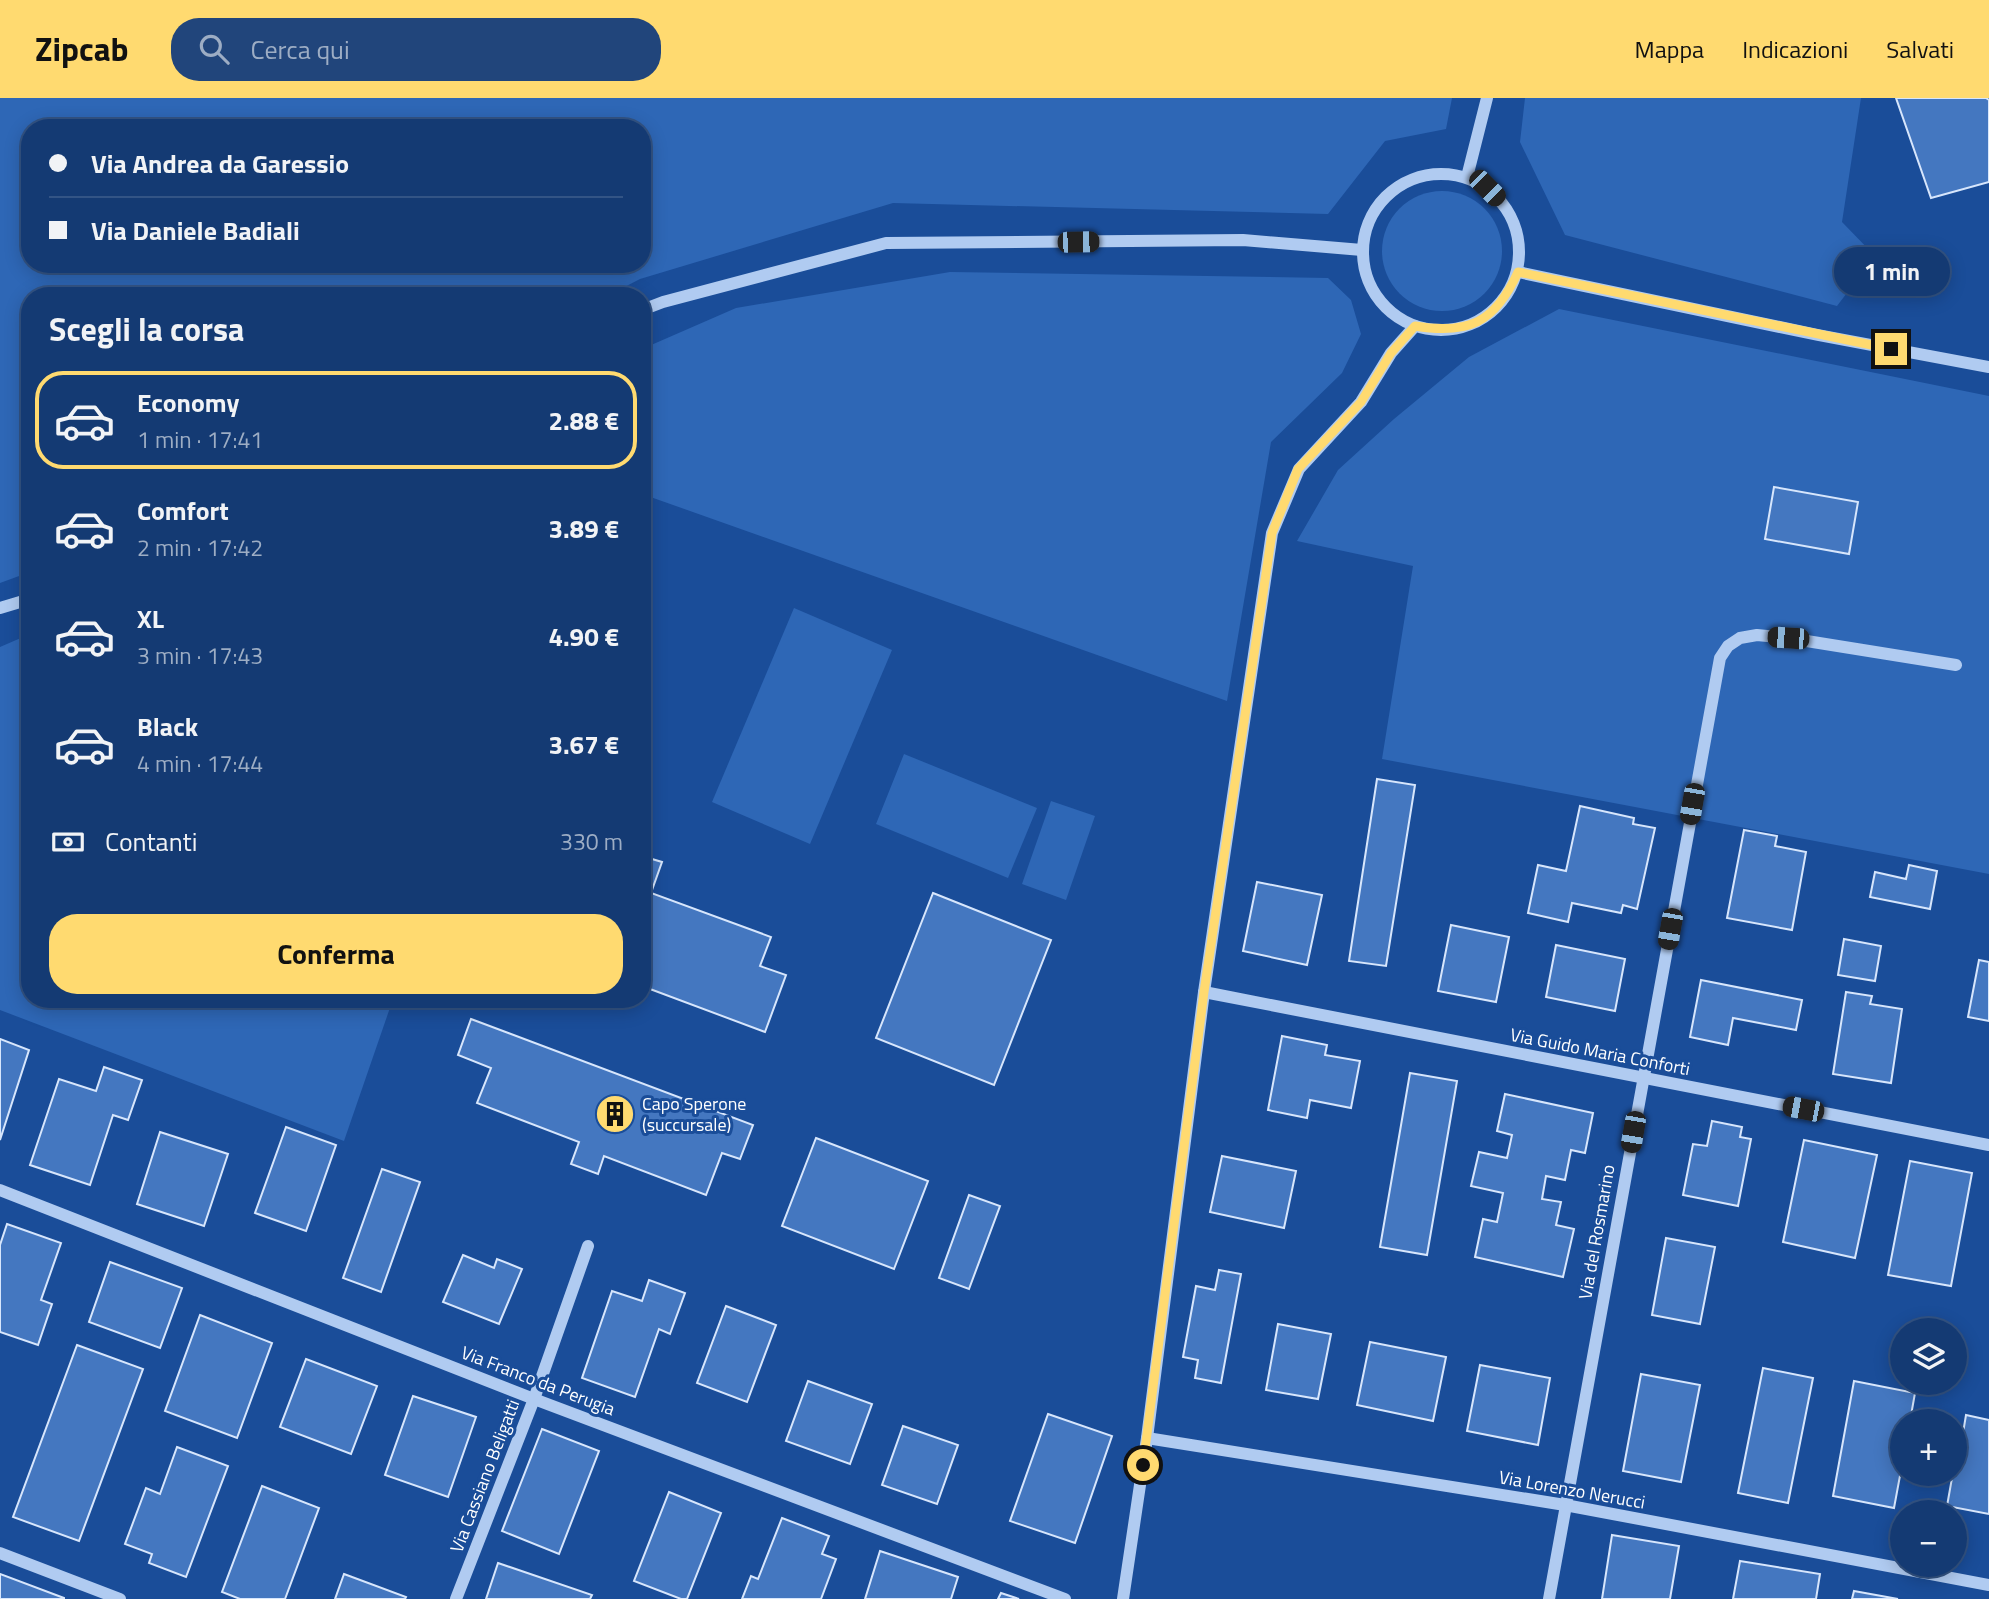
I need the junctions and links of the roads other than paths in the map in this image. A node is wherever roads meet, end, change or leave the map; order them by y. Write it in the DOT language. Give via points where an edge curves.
graph roads {
  1 [pos="1487,98"];
  2 [pos="1467,177"];
  3 [pos="1362,250"];
  4 [pos="1518,272"];
  5 [pos="651,307"];
  6 [pos="1415,326"];
  7 [pos="1989,368"];
  8 [pos="21,602"];
  9 [pos="0,608"];
  10 [pos="1956,665"];
  11 [pos="1204,992"];
  12 [pos="1643,1079"];
  13 [pos="1989,1145"];
  14 [pos="0,1189"];
  15 [pos="588,1246"];
  16 [pos="534,1399"];
  17 [pos="1147,1438"];
  18 [pos="1565,1505"];
  19 [pos="0,1553"];
  20 [pos="1989,1585"];
  21 [pos="120,1599"];
  22 [pos="456,1599"];
  23 [pos="1065,1599"];
  24 [pos="1123,1599"];
  25 [pos="1549,1599"];
  1 -- 2 [label="street"];
  2 -- 3 [label="street" via="1442,173 1396,187 1378,204"];
  2 -- 4 [label="street" via="1504,205 1520,249"];
  3 -- 5 [label="street" via="1243,240 886,243"];
  3 -- 6 [label="street" via="1376,297"];
  4 -- 6 [label="street" via="1507,296 1489,315 1466,327 1440,331"];
  4 -- 7 [label="street"];
  6 -- 11 [label="street" via="1391,353 1361,402 1298,469 1272,533"];
  8 -- 9 [label="street"];
  10 -- 12 [label="street, Via del Rosmarino" via="1756,635 1728,646 1720,658"];
  11 -- 12 [label="street, Via Guido Maria Conforti"];
  11 -- 17 [label="street"];
  12 -- 13 [label="street, Via Guido Maria Conforti"];
  12 -- 18 [label="street, Via del Rosmarino"];
  14 -- 16 [label="street, Via Franco da Perugia"];
  15 -- 16 [label="street, Via Cassiano Beligatti"];
  16 -- 22 [label="street, Via Cassiano Beligatti"];
  16 -- 23 [label="street, Via Franco da Perugia"];
  17 -- 18 [label="street, Via Lorenzo Nerucci"];
  17 -- 24 [label="street"];
  18 -- 20 [label="street, Via Lorenzo Nerucci"];
  18 -- 25 [label="street, Via del Rosmarino"];
  19 -- 21 [label="street"];
}
